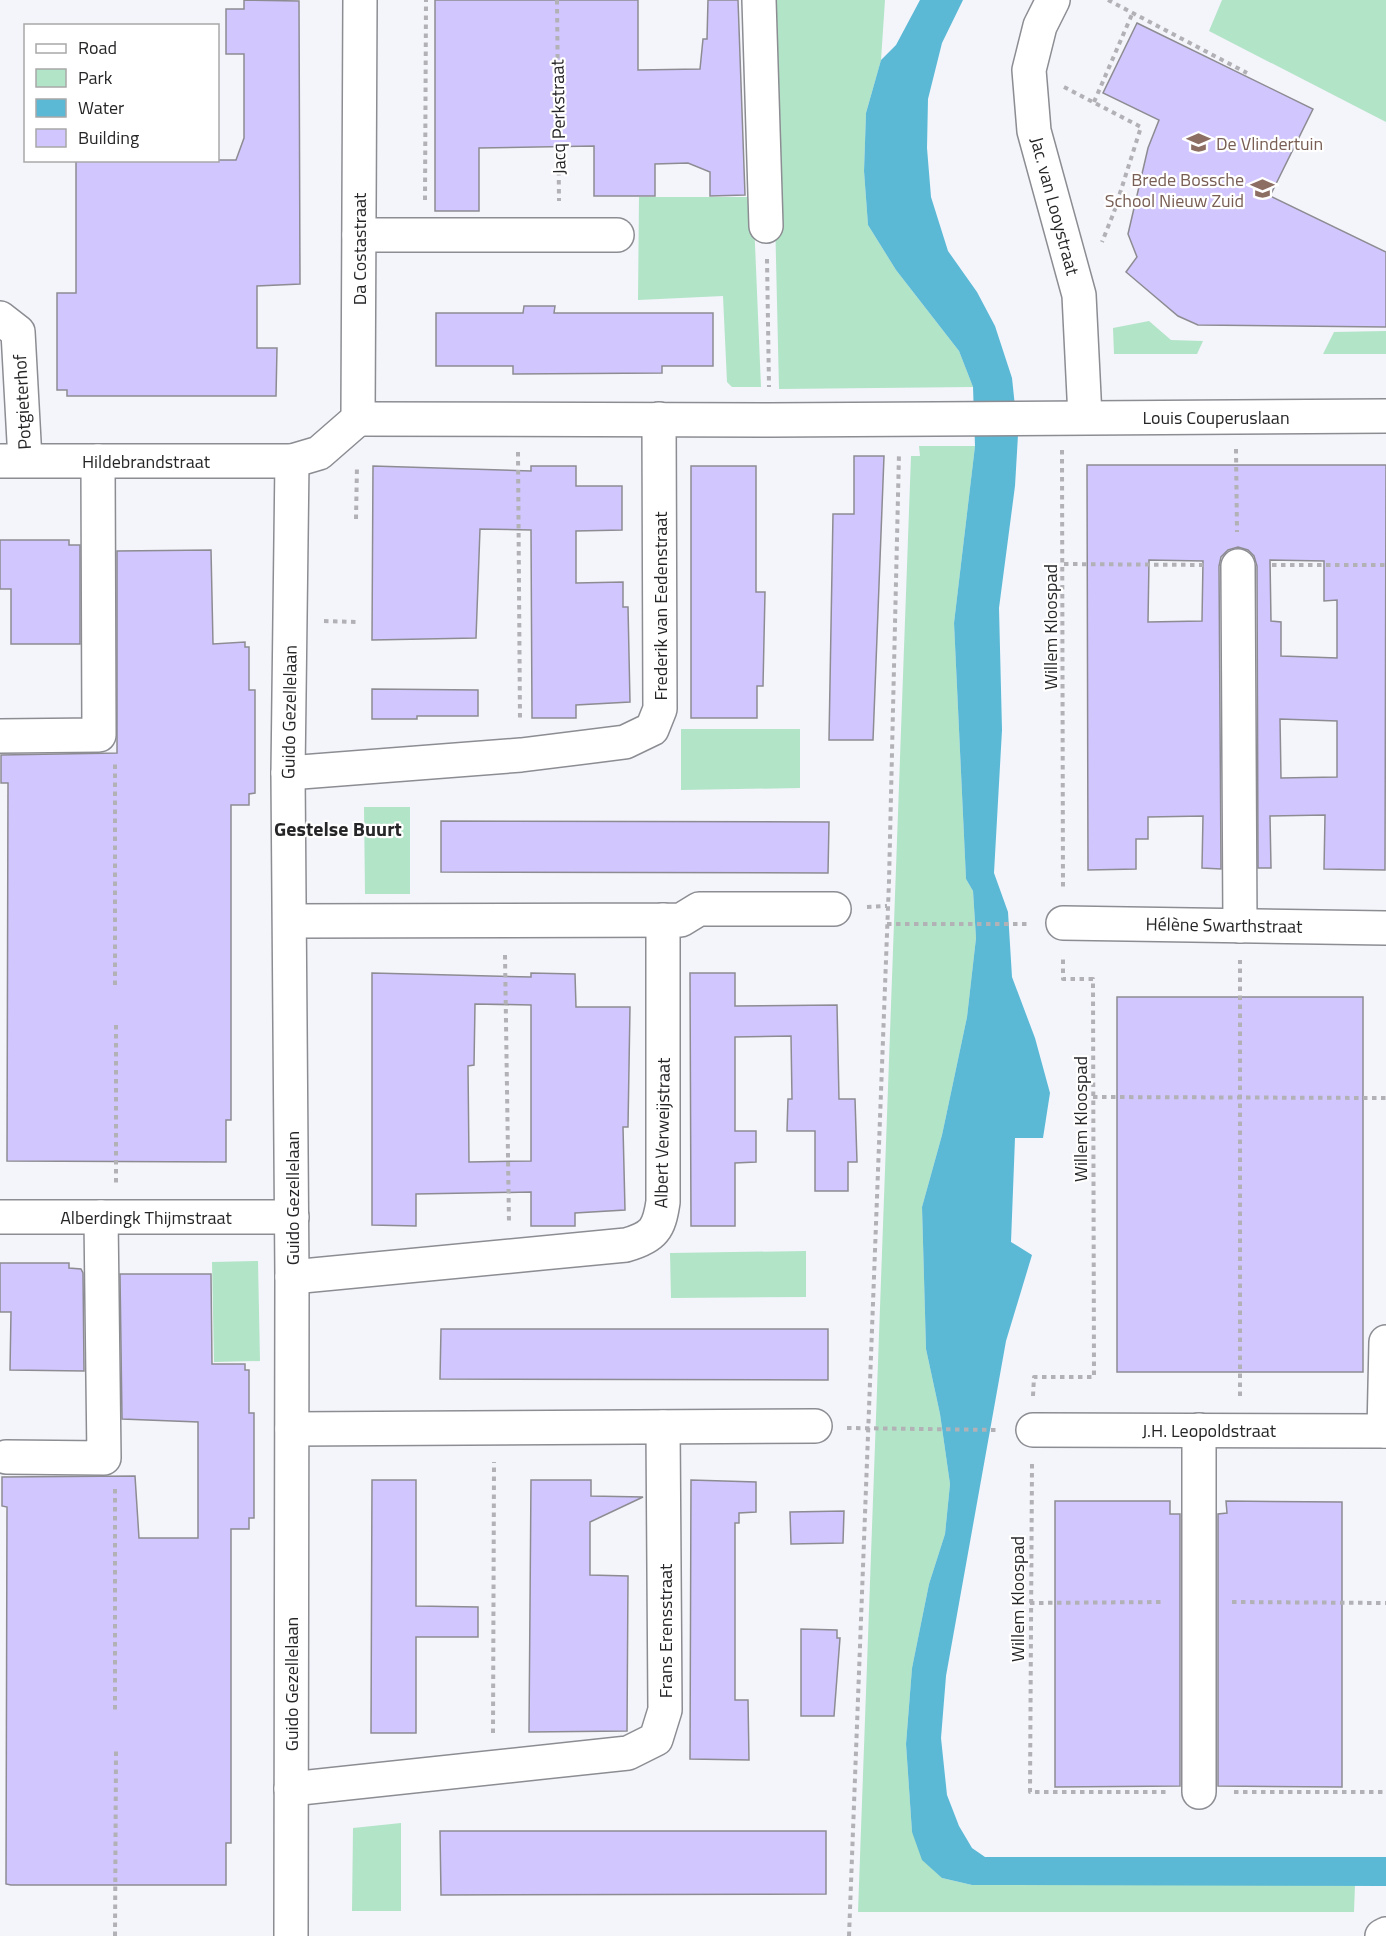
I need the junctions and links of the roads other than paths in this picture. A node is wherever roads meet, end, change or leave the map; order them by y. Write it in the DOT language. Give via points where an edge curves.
graph roads {
  1 [pos="360,0"];
  2 [pos="759,0"];
  3 [pos="1053,0"];
  4 [pos="766,226"];
  5 [pos="359,235"];
  6 [pos="617,236"];
  7 [pos="0,318"];
  8 [pos="1386,416"];
  9 [pos="1064,417"];
  10 [pos="358,419"];
  11 [pos="659,419"];
  12 [pos="12,460"];
  13 [pos="98,461"];
  14 [pos="292,461"];
  15 [pos="1238,566"];
  16 [pos="0,736"];
  17 [pos="288,773"];
  18 [pos="834,909"];
  19 [pos="663,920"];
  20 [pos="291,921"];
  21 [pos="1047,923"];
  22 [pos="1240,926"];
  23 [pos="1386,928"];
  24 [pos="0,1217"];
  25 [pos="108,1217"];
  26 [pos="292,1217"];
  27 [pos="292,1276"];
  28 [pos="1386,1342"];
  29 [pos="815,1426"];
  30 [pos="663,1427"];
  31 [pos="292,1429"];
  32 [pos="1033,1430"];
  33 [pos="1199,1430"];
  34 [pos="1385,1431"];
  35 [pos="6,1457"];
  36 [pos="291,1789"];
  37 [pos="1199,1792"];
  38 [pos="1386,1934"];
  39 [pos="291,1936"];
  40 [pos="1382,1936"];
  1 -- 5 [label="street, Da Costastraat"];
  2 -- 4 [label="street"];
  3 -- 9 [label="street, Jac. van Looystraat" via="1040,26 1029,70 1034,131 1079,295"];
  5 -- 6 [label="street"];
  5 -- 10 [label="street, Da Costastraat"];
  7 -- 12 [label="street, Potgieterhof" via="18,332"];
  8 -- 9 [label="street, Louis Couperuslaan"];
  9 -- 11 [label="street, Louis Couperuslaan"];
  10 -- 11 [label="street"];
  10 -- 14 [label="street" via="319,453"];
  11 -- 17 [label="street, Frederik van Eedenstraat" via="660,709 652,729 625,742"];
  12 -- 13 [label="street, Hildebrandstraat"];
  13 -- 14 [label="street, Hildebrandstraat"];
  13 -- 16 [label="street" via="99,735"];
  14 -- 17 [label="street, Guido Gezellelaan"];
  15 -- 22 [label="street"];
  17 -- 20 [label="street, Guido Gezellelaan"];
  18 -- 19 [label="street" via="699,909 681,920"];
  19 -- 20 [label="street"];
  19 -- 27 [label="street, Albert Verweijstraat" via="663,1202 660,1224 645,1240 509,1257"];
  20 -- 26 [label="street, Guido Gezellelaan"];
  21 -- 22 [label="street, Hélène Swarthstraat"];
  22 -- 23 [label="street, Hélène Swarthstraat"];
  24 -- 25 [label="street, Alberdingk Thijmstraat"];
  25 -- 26 [label="street, Alberdingk Thijmstraat"];
  25 -- 35 [label="street" via="104,1458"];
  26 -- 27 [label="street, Guido Gezellelaan"];
  27 -- 31 [label="street, Guido Gezellelaan"];
  28 -- 34 [label="street"];
  29 -- 30 [label="street"];
  30 -- 31 [label="street"];
  30 -- 36 [label="street, Frans Erensstraat" via="665,1710 656,1739 628,1753"];
  31 -- 36 [label="street, Guido Gezellelaan"];
  32 -- 33 [label="street, J.H. Leopoldstraat"];
  33 -- 34 [label="street, J.H. Leopoldstraat"];
  33 -- 37 [label="street"];
  36 -- 39 [label="street, Guido Gezellelaan"];
  38 -- 40 [label="street"];
}
